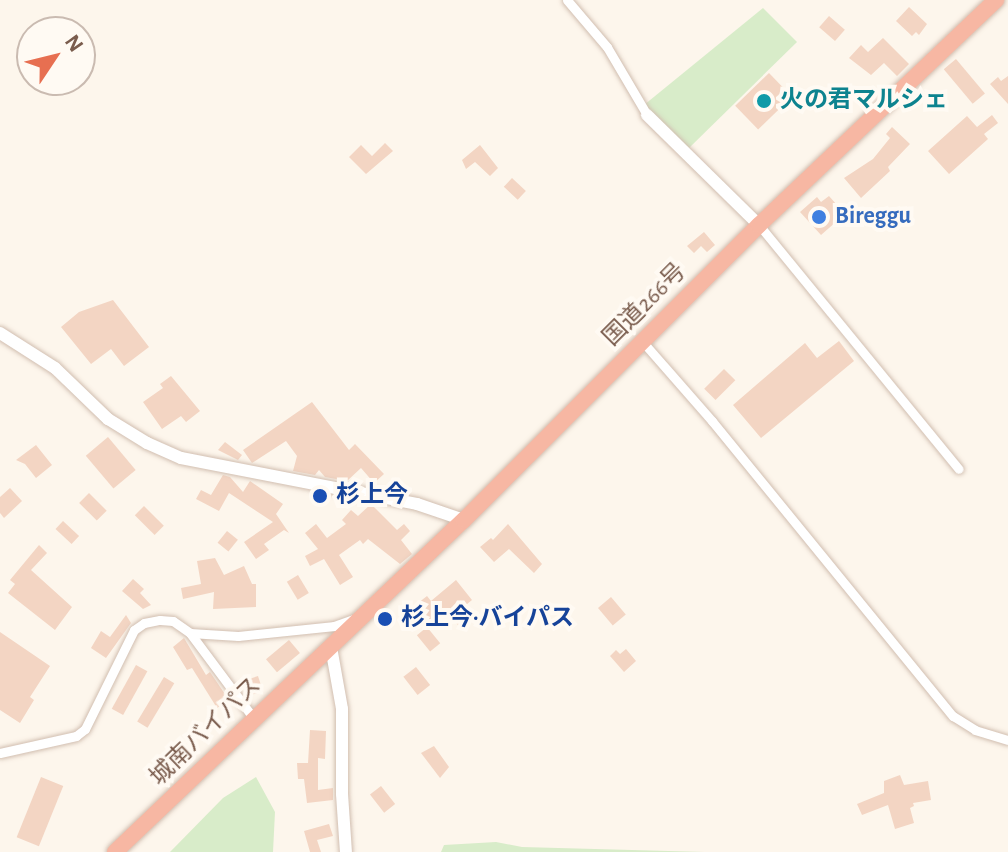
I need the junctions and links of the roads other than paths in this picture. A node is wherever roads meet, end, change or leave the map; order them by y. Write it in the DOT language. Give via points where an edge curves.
graph roads {
  1 [pos="567,0"];
  2 [pos="996,0"];
  3 [pos="647,115"];
  4 [pos="759,225"];
  5 [pos="0,333"];
  6 [pos="642,341"];
  7 [pos="959,469"];
  8 [pos="464,520"];
  9 [pos="366,614"];
  10 [pos="190,633"];
  11 [pos="331,647"];
  12 [pos="254,719"];
  13 [pos="1008,740"];
  14 [pos="0,753"];
  15 [pos="115,852"];
  16 [pos="346,852"];
  1 -- 3 [label="street" via="607,47"];
  2 -- 4 [label="highway, 国道266号"];
  3 -- 4 [label="street"];
  4 -- 6 [label="highway, 国道266号"];
  4 -- 7 [label="street"];
  5 -- 8 [label="street" via="55,368 108,419 181,458 417,504"];
  6 -- 8 [label="highway, 国道266号"];
  6 -- 13 [label="street" via="943,705 975,730"];
  8 -- 9 [label="highway, 国道266号"];
  9 -- 10 [label="street" via="334,626 238,636"];
  9 -- 11 [label="highway, 国道266号"];
  10 -- 12 [label="street"];
  10 -- 14 [label="street" via="173,621 144,623 134,630 85,729 76,736"];
  11 -- 12 [label="highway, 城南バイパス"];
  11 -- 16 [label="street" via="342,709"];
  12 -- 15 [label="highway, 城南バイパス"];
}
